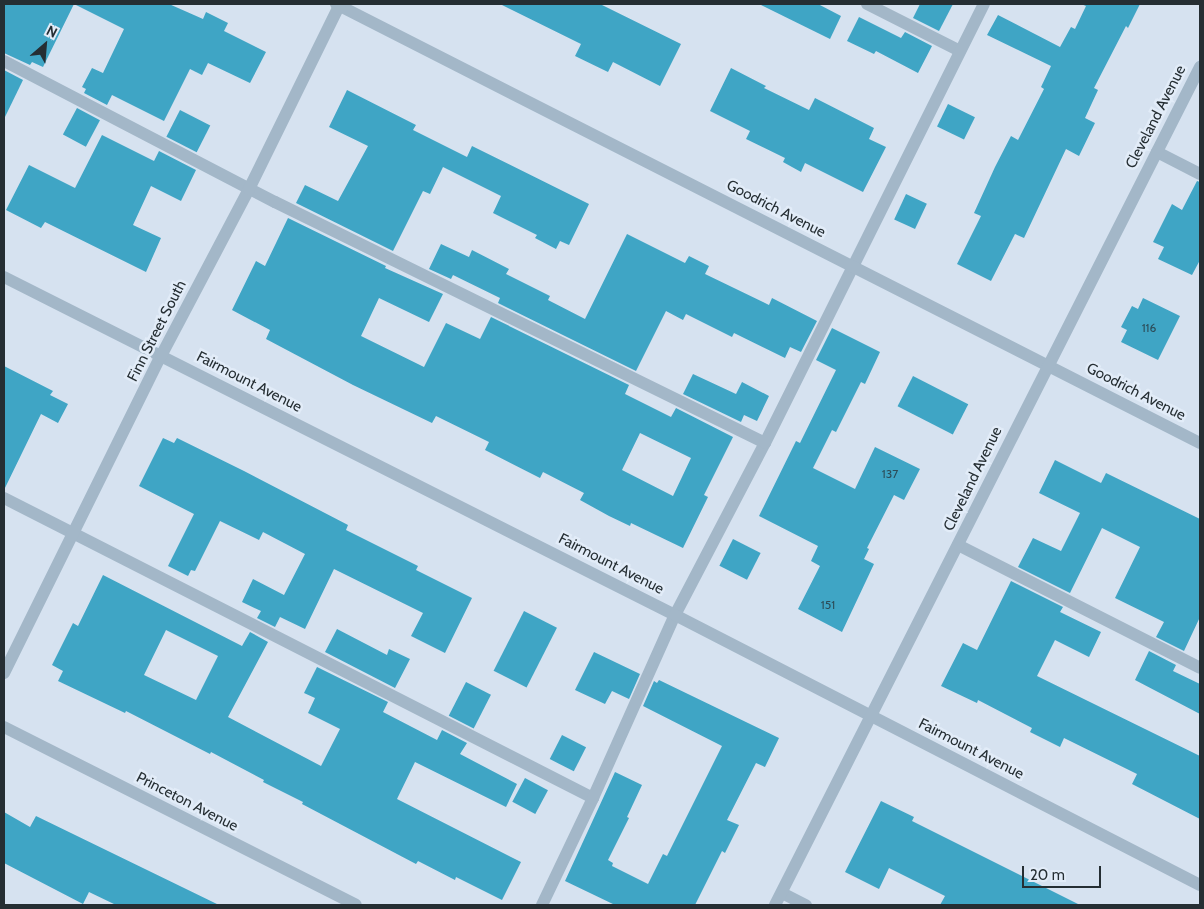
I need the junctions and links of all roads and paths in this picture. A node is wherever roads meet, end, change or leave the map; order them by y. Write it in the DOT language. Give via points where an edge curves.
graph roads {
  1 [pos="338,4"];
  2 [pos="867,4"];
  3 [pos="984,4"];
  4 [pos="960,51"];
  5 [pos="4,62"];
  6 [pos="1200,67"];
  7 [pos="1157,152"];
  8 [pos="1200,174"];
  9 [pos="249,189"];
  10 [pos="853,266"];
  11 [pos="4,277"];
  12 [pos="161,356"];
  13 [pos="1048,366"];
  14 [pos="765,443"];
  15 [pos="1200,443"];
  16 [pos="4,498"];
  17 [pos="74,534"];
  18 [pos="958,545"];
  19 [pos="675,615"];
  20 [pos="1200,668"];
  21 [pos="4,673"];
  22 [pos="870,716"];
  23 [pos="4,727"];
  24 [pos="593,798"];
  25 [pos="1200,885"];
  26 [pos="782,893"];
  27 [pos="356,905"];
  28 [pos="542,905"];
  29 [pos="776,905"];
  30 [pos="806,905"];
  1 -- 9 [label="street, Finn Street South"];
  1 -- 10 [label="street, Goodrich Avenue"];
  2 -- 4 [label="street"];
  3 -- 4 [label="street"];
  4 -- 10 [label="street"];
  5 -- 9 [label="street"];
  6 -- 7 [label="street, Cleveland Avenue"];
  7 -- 8 [label="street"];
  7 -- 13 [label="street, Cleveland Avenue"];
  9 -- 12 [label="street, Finn Street South"];
  9 -- 14 [label="street"];
  10 -- 13 [label="street, Goodrich Avenue"];
  10 -- 14 [label="street"];
  11 -- 12 [label="street, Fairmount Avenue"];
  12 -- 17 [label="street, Finn Street South"];
  12 -- 19 [label="street, Fairmount Avenue"];
  13 -- 15 [label="street, Goodrich Avenue"];
  13 -- 18 [label="street, Cleveland Avenue"];
  14 -- 19 [label="street"];
  16 -- 17 [label="street"];
  17 -- 21 [label="street, Finn Street South"];
  17 -- 24 [label="street"];
  18 -- 20 [label="street"];
  18 -- 22 [label="street, Cleveland Avenue"];
  19 -- 22 [label="street, Fairmount Avenue"];
  19 -- 24 [label="street"];
  22 -- 25 [label="street, Fairmount Avenue"];
  22 -- 26 [label="street, Cleveland Avenue"];
  23 -- 27 [label="street, Princeton Avenue"];
  24 -- 28 [label="street"];
  26 -- 29 [label="street, Cleveland Avenue"];
  26 -- 30 [label="street"];
}
